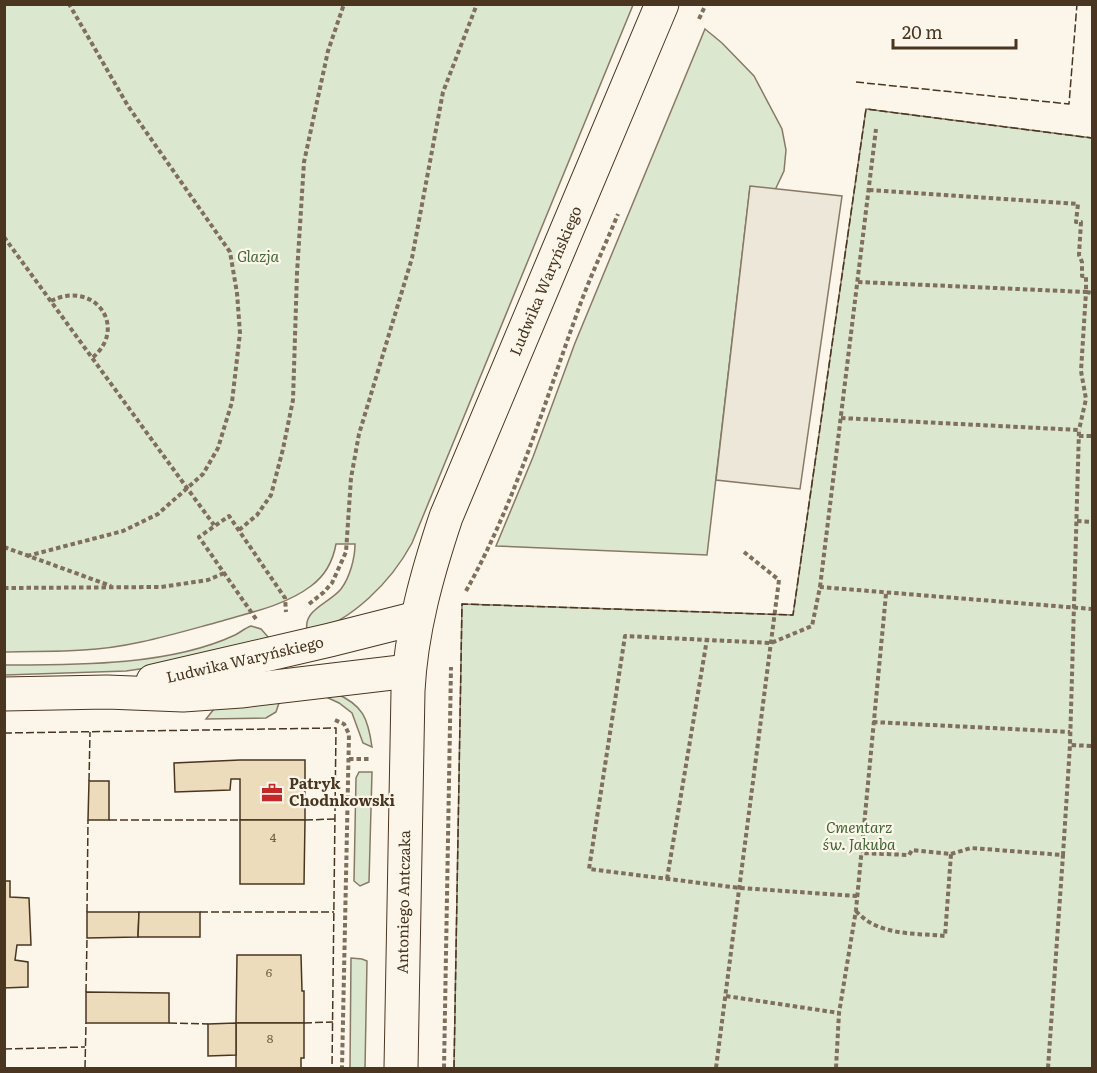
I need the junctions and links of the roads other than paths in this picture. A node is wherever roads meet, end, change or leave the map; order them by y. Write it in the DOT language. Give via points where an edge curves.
graph roads {
  1 [pos="662,4"];
  2 [pos="432,559"];
  3 [pos="417,618"];
  4 [pos="409,671"];
  5 [pos="107,692"];
  6 [pos="4,694"];
  7 [pos="401,1068"];
  1 -- 2 [label="street, Ludwika Waryńskiego" via="446,517"];
  2 -- 3 [label="street, Antoniego Antczaka"];
  3 -- 4 [label="street, Antoniego Antczaka"];
  3 -- 5 [label="street, Ludwika Waryńskiego"];
  4 -- 5 [label="street, Ludwika Waryńskiego" via="229,692"];
  4 -- 7 [label="street, Antoniego Antczaka"];
  5 -- 6 [label="street, Ludwika Waryńskiego"];
}
